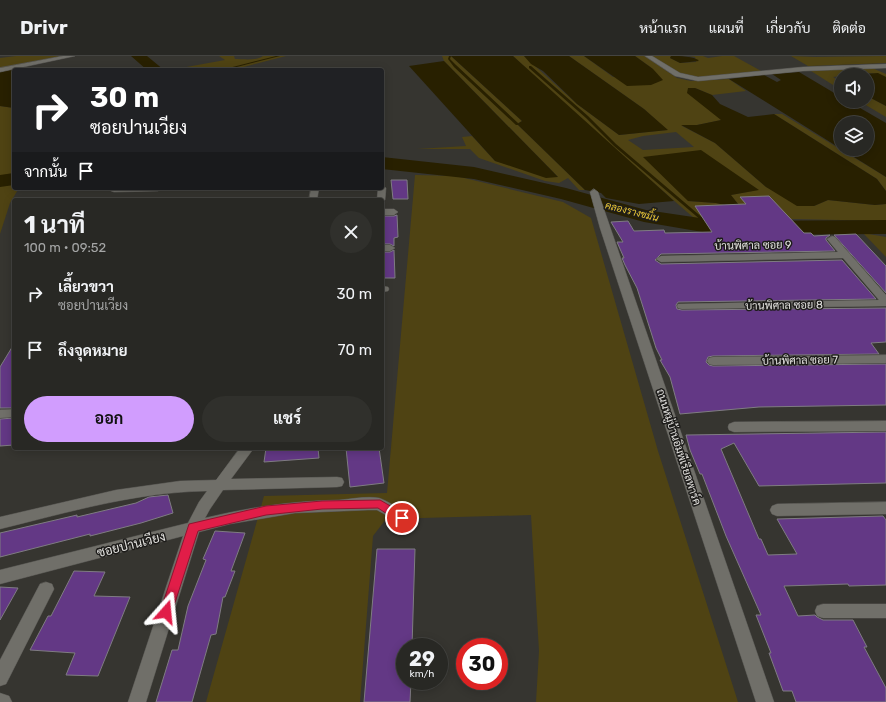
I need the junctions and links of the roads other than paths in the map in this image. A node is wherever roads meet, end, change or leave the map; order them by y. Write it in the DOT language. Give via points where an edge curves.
graph roads {
  1 [pos="72,56"];
  2 [pos="648,56"];
  3 [pos="886,66"];
  4 [pos="873,67"];
  5 [pos="0,70"];
  6 [pos="886,73"];
  7 [pos="594,192"];
  8 [pos="384,212"];
  9 [pos="394,212"];
  10 [pos="832,239"];
  11 [pos="846,255"];
  12 [pos="661,259"];
  13 [pos="886,303"];
  14 [pos="682,306"];
  15 [pos="886,359"];
  16 [pos="713,361"];
  17 [pos="12,413"];
  18 [pos="0,414"];
  19 [pos="886,426"];
  20 [pos="734,427"];
  21 [pos="245,450"];
  22 [pos="337,482"];
  23 [pos="219,484"];
  24 [pos="886,508"];
  25 [pos="777,510"];
  26 [pos="402,518"];
  27 [pos="0,523"];
  28 [pos="193,528"];
  29 [pos="0,577"];
  30 [pos="46,589"];
  31 [pos="823,611"];
  32 [pos="886,611"];
  33 [pos="0,678"];
  34 [pos="0,702"];
  35 [pos="3,702"];
  36 [pos="137,702"];
  37 [pos="765,702"];
  1 -- 5 [label="street"];
  2 -- 4 [label="street" via="675,74 698,79 803,69"];
  3 -- 4 [label="street"];
  4 -- 6 [label="street"];
  7 -- 37 [label="street, ถนนหมู่บ้านอิมพีเรียลพาร์ค" via="602,223 624,279"];
  8 -- 9 [label="street"];
  10 -- 11 [label="street"];
  11 -- 12 [label="street, บ้านพิศาล ซอย 9"];
  11 -- 13 [label="street"];
  13 -- 14 [label="street, บ้านพิศาล ซอย 8"];
  15 -- 16 [label="street, บ้านพิศาล ซอย 7"];
  17 -- 18 [label="street"];
  19 -- 20 [label="street"];
  21 -- 23 [label="street"];
  22 -- 23 [label="street"];
  23 -- 27 [label="street" via="180,486 116,495"];
  23 -- 28 [label="street"];
  24 -- 25 [label="street"];
  26 -- 28 [label="street, ซอยปานเวียง" via="380,504 322,505 266,510"];
  28 -- 29 [label="street, ซอยปานเวียง"];
  28 -- 36 [label="street"];
  30 -- 33 [label="street"];
  31 -- 32 [label="street"];
  34 -- 35 [label="street"];
}
